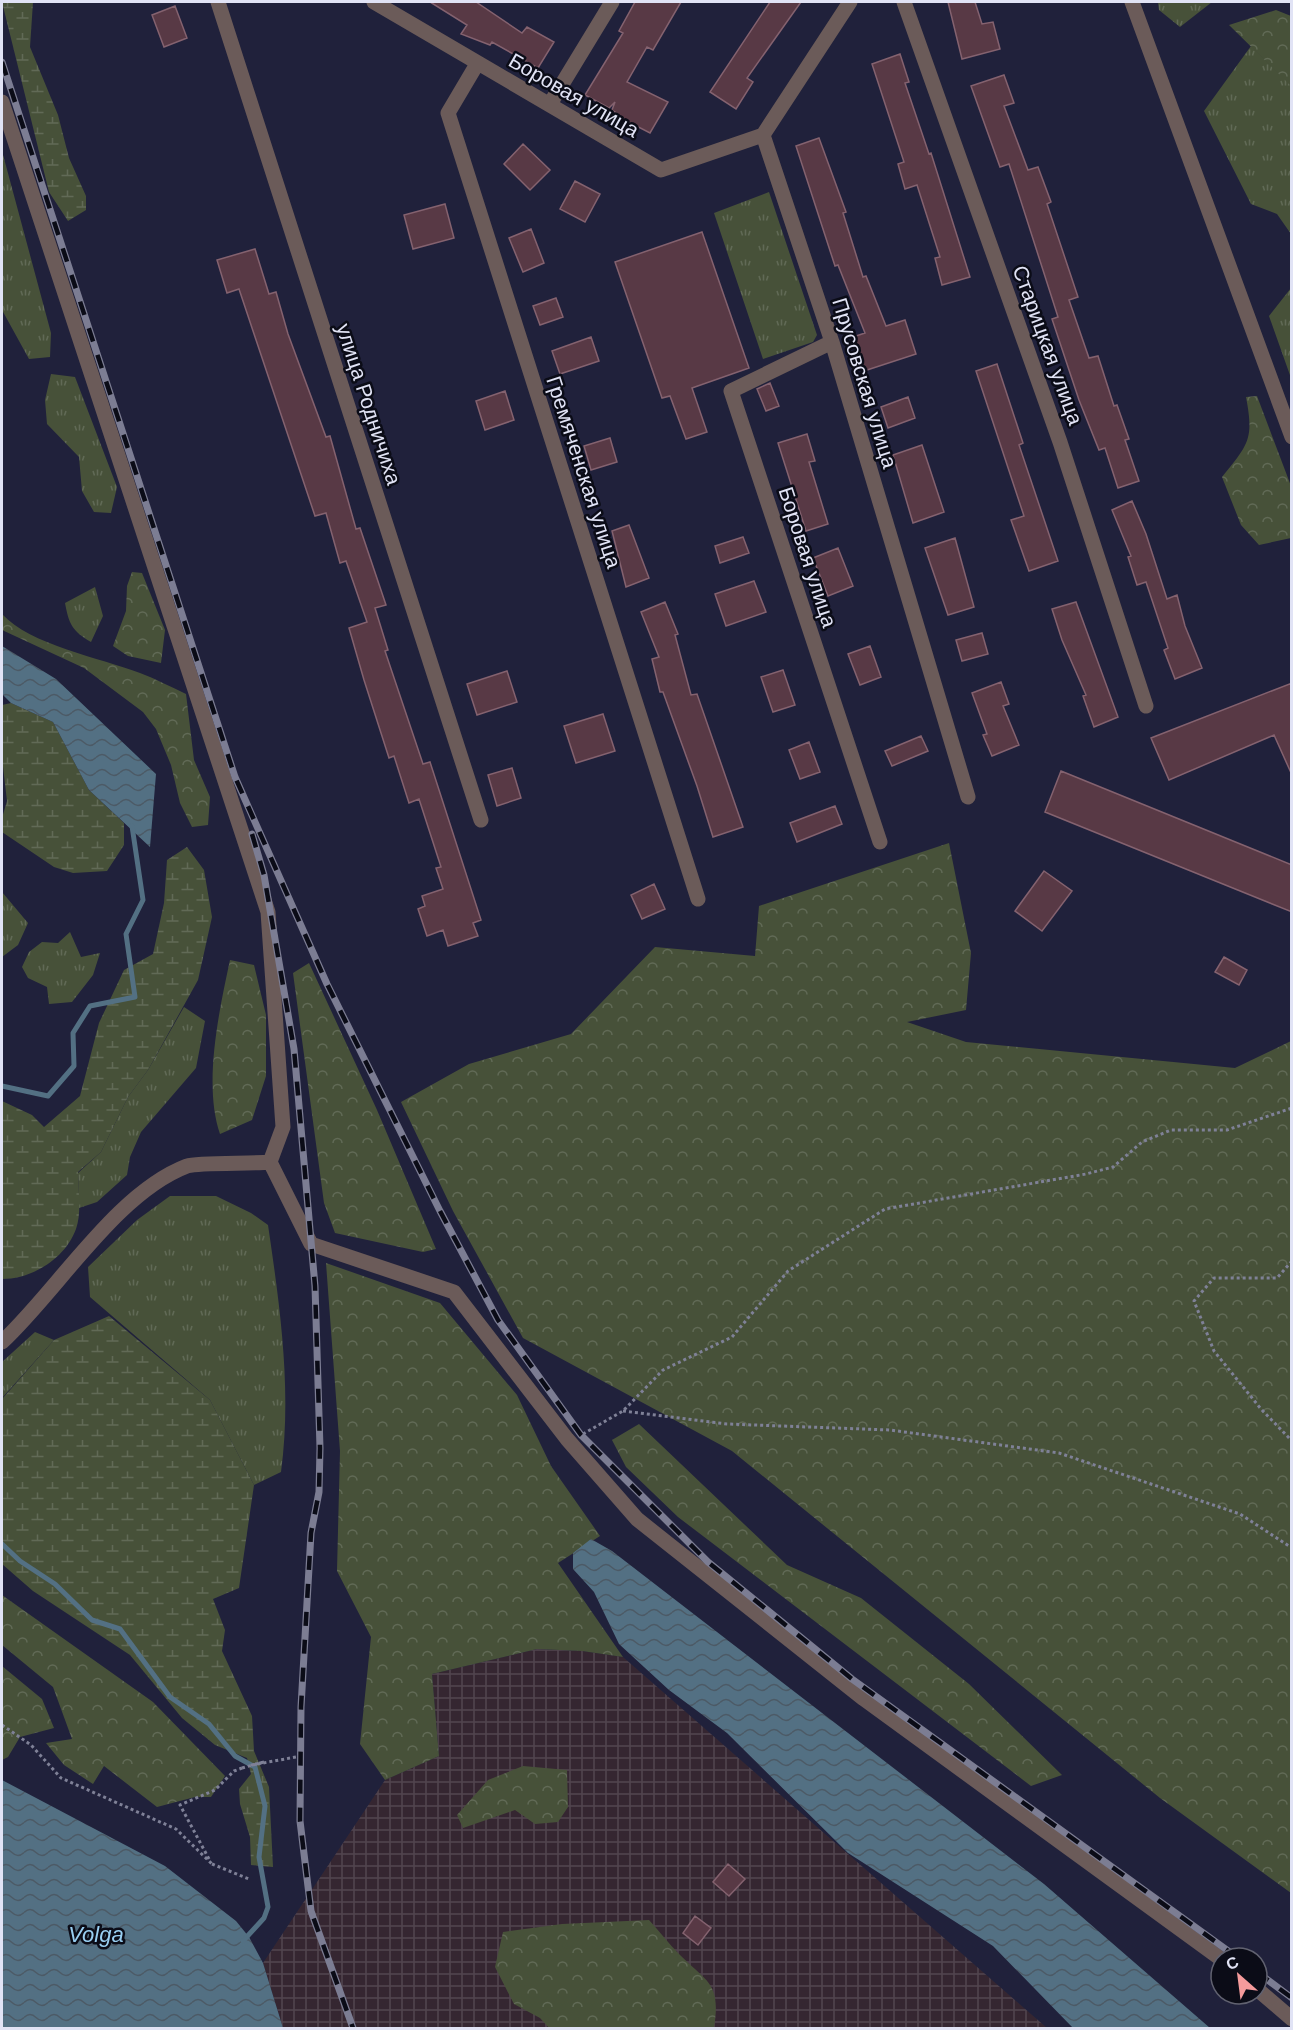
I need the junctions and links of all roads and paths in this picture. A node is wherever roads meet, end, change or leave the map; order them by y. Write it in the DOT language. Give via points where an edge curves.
graph roads {
  1 [pos="218,2"];
  2 [pos="374,2"];
  3 [pos="612,2"];
  4 [pos="850,2"];
  5 [pos="904,2"];
  6 [pos="1132,2"];
  7 [pos="395,7"];
  8 [pos="477,64"];
  9 [pos="2,102"];
  10 [pos="549,104"];
  11 [pos="763,135"];
  12 [pos="832,342"];
  13 [pos="1292,437"];
  14 [pos="1146,706"];
  15 [pos="968,797"];
  16 [pos="481,820"];
  17 [pos="880,842"];
  18 [pos="698,899"];
  19 [pos="1292,1108"];
  20 [pos="270,1162"];
  21 [pos="1292,1261"];
  22 [pos="2,1342"];
  23 [pos="623,1411"];
  24 [pos="567,1439"];
  25 [pos="1292,1441"];
  26 [pos="1292,1548"];
  27 [pos="2,1725"];
  28 [pos="301,1752"];
  29 [pos="212,1864"];
  30 [pos="249,1879"];
  31 [pos="1209,1950"];
  32 [pos="1269,1999"];
  33 [pos="1292,2019"];
  1 -- 16 [label="street, улица Родничиха"];
  2 -- 7 [label="street, Боровая улица"];
  3 -- 10 [label="street"];
  4 -- 11 [label="street"];
  5 -- 14 [label="street, Старицкая улица" via="1060,442"];
  6 -- 13 [label="street"];
  7 -- 8 [label="street, Боровая улица"];
  8 -- 10 [label="street, Боровая улица"];
  8 -- 18 [label="street, Гремяченская улица" via="448,113"];
  9 -- 20 [label="street" via="268,912 283,1128"];
  10 -- 11 [label="street, Боровая улица" via="661,170"];
  11 -- 12 [label="street, Прусовская улица"];
  12 -- 15 [label="street, Прусовская улица"];
  12 -- 17 [label="street, Боровая улица" via="731,391"];
  19 -- 23 [label="path" via="1227,1130 1171,1130 1142,1142 1113,1167 1086,1174 885,1209 788,1271 732,1337 663,1370"];
  20 -- 22 [label="street" via="189,1165 150,1187 115,1216"];
  20 -- 24 [label="street" via="311,1244 454,1292"];
  21 -- 25 [label="path" via="1277,1278 1214,1278 1194,1301 1214,1351"];
  23 -- 24 [label="path"];
  23 -- 26 [label="path" via="727,1424 890,1430 1059,1454 1240,1514"];
  24 -- 31 [label="street" via="637,1520 864,1699"];
  27 -- 29 [label="path" via="31,1745 61,1778 176,1829"];
  28 -- 29 [label="path, bridge" via="234,1771 215,1790 180,1805"];
  29 -- 30 [label="path"];
  32 -- 33 [label="street"];
}
